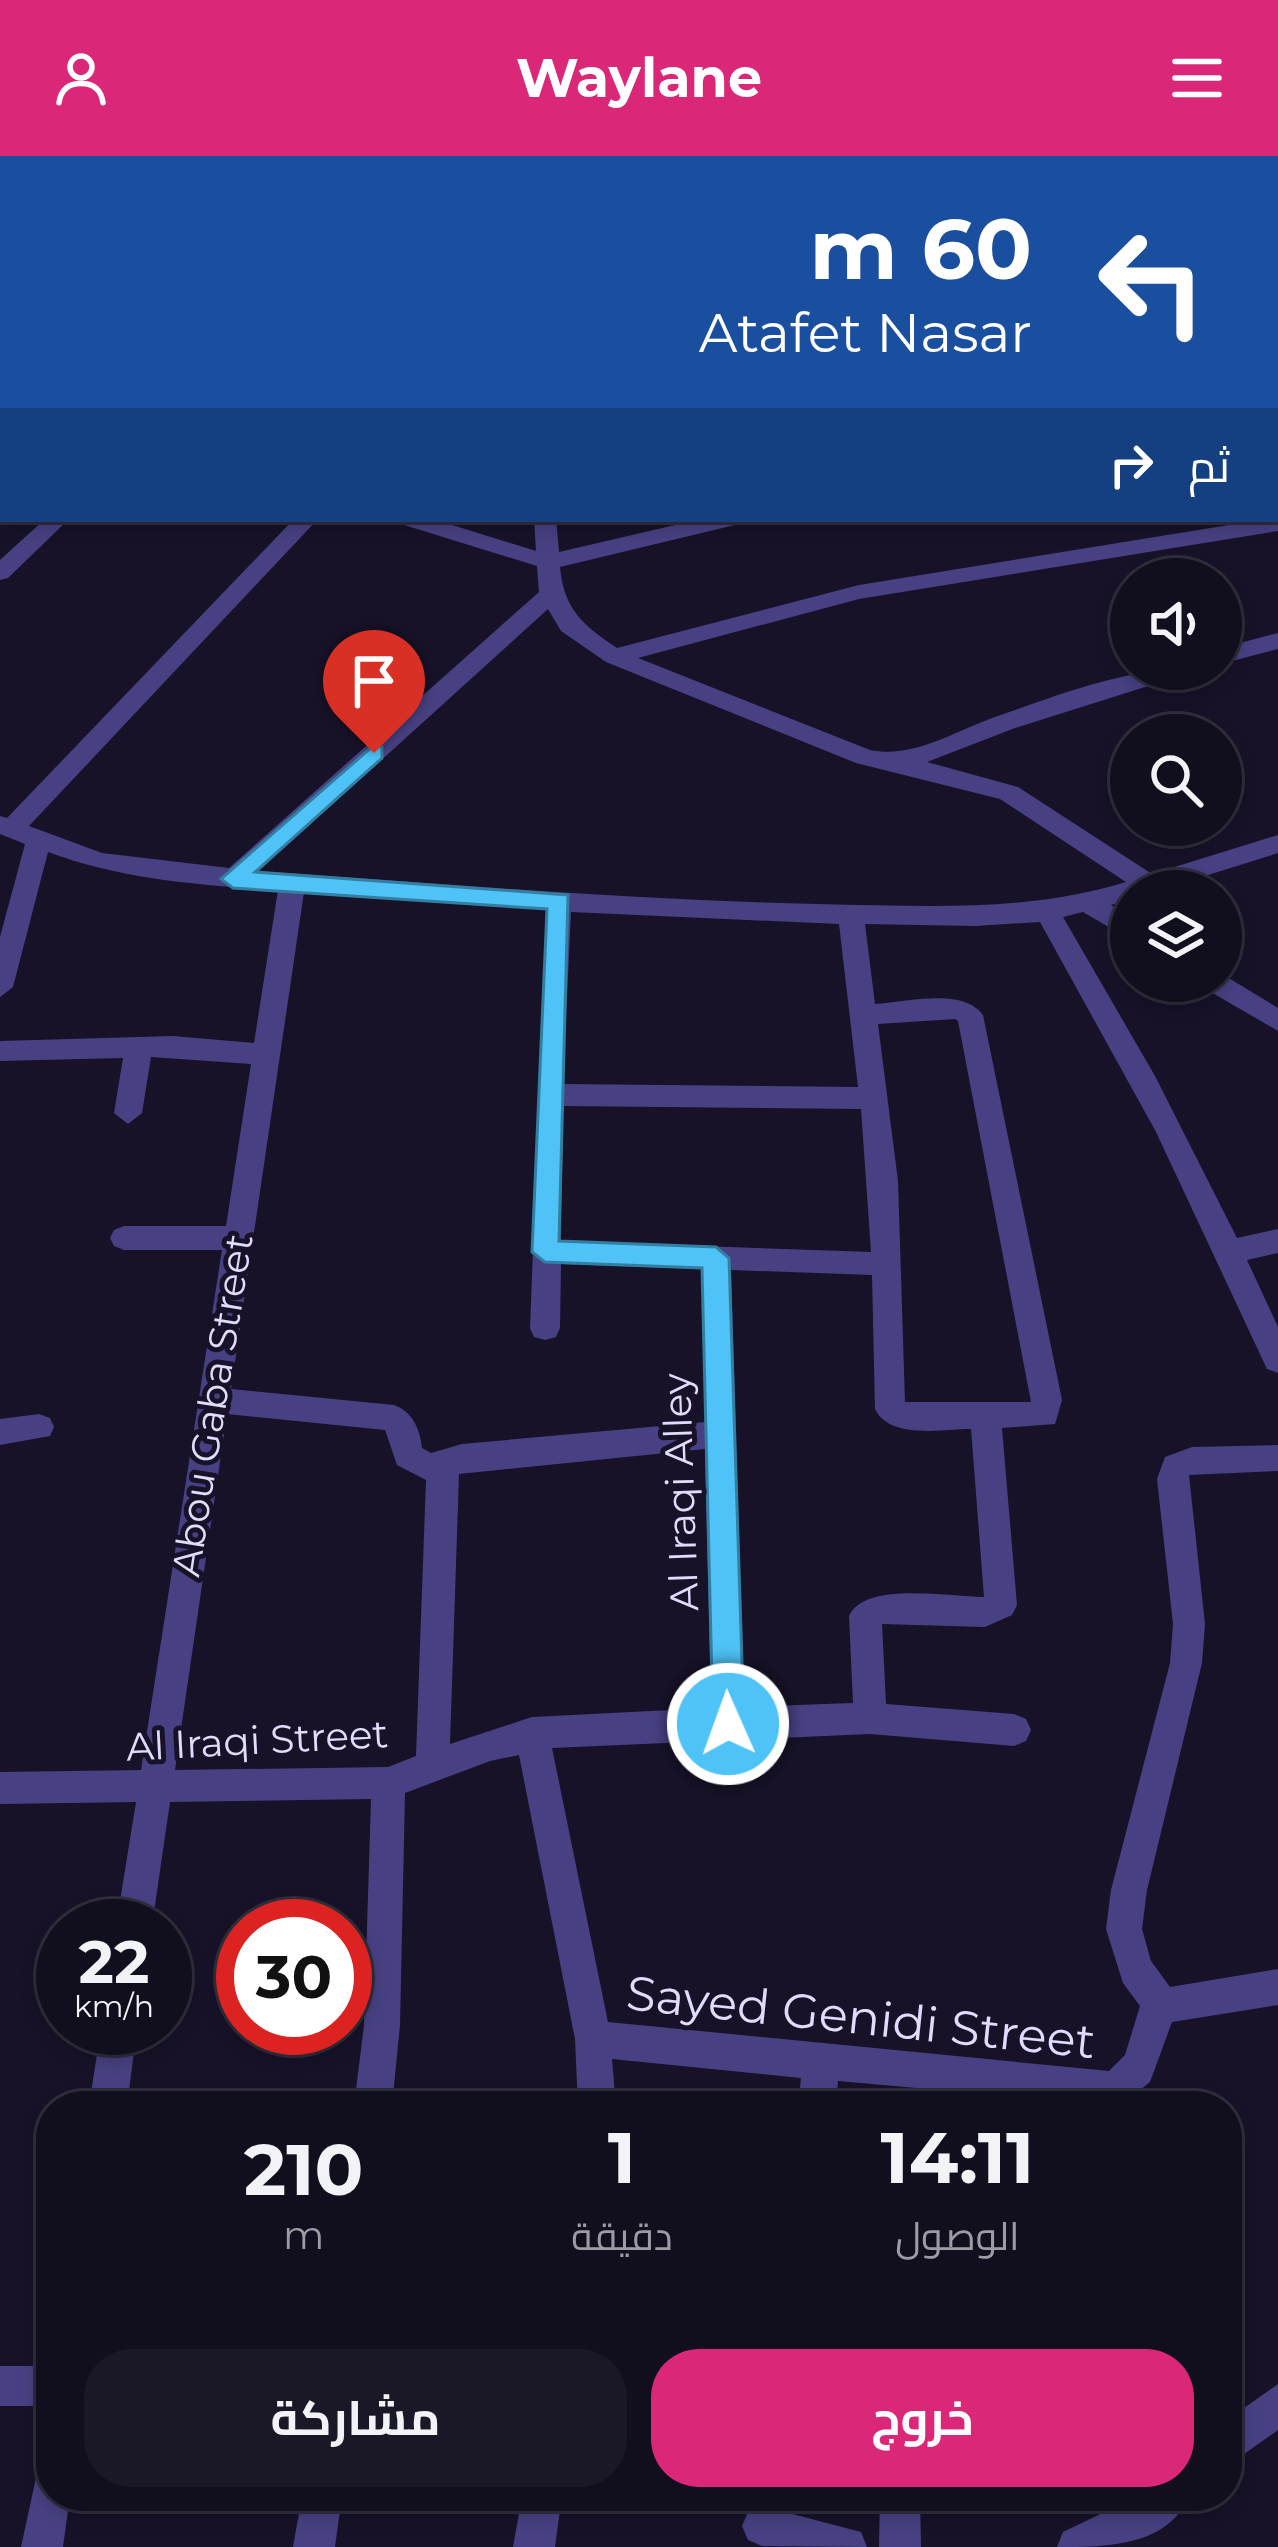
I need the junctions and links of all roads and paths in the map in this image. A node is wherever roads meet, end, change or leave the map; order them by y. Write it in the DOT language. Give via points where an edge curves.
graph roads {
  1 [pos="55,522"];
  2 [pos="304,522"];
  3 [pos="419,522"];
  4 [pos="545,522"];
  5 [pos="718,522"];
  6 [pos="1278,524"];
  7 [pos="549,562"];
  8 [pos="0,573"];
  9 [pos="551,594"];
  10 [pos="1278,641"];
  11 [pos="1242,650"];
  12 [pos="614,657"];
  13 [pos="1110,689"];
  14 [pos="892,766"];
  15 [pos="5,828"];
  16 [pos="38,842"];
  17 [pos="1278,844"];
  18 [pos="1127,870"];
  19 [pos="1194,870"];
  20 [pos="233,879"];
  21 [pos="292,884"];
  22 [pos="1110,895"];
  23 [pos="559,901"];
  24 [pos="1086,902"];
  25 [pos="1046,911"];
  26 [pos="1110,917"];
  27 [pos="851,918"];
  28 [pos="0,988"];
  29 [pos="1242,999"];
  30 [pos="865,1015"];
  31 [pos="1278,1022"];
  32 [pos="139,1046"];
  33 [pos="0,1051"];
  34 [pos="266,1055"];
  35 [pos="548,1095"];
  36 [pos="875,1098"];
  37 [pos="128,1113"];
  38 [pos="124,1238"];
  39 [pos="237,1238"];
  40 [pos="1278,1241"];
  41 [pos="545,1252"];
  42 [pos="1229,1252"];
  43 [pos="716,1258"];
  44 [pos="886,1264"];
  45 [pos="544,1328"];
  46 [pos="1278,1360"];
  47 [pos="212,1400"];
  48 [pos="986,1418"];
  49 [pos="39,1427"];
  50 [pos="0,1432"];
  51 [pos="721,1434"];
  52 [pos="1278,1458"];
  53 [pos="446,1466"];
  54 [pos="870,1718"];
  55 [pos="728,1724"];
  56 [pos="1014,1730"];
  57 [pos="532,1733"];
  58 [pos="433,1766"];
  59 [pos="388,1783"];
  60 [pos="0,1788"];
  61 [pos="155,1788"];
  62 [pos="138,1899"];
  63 [pos="1278,1987"];
  64 [pos="1162,2006"];
  65 [pos="593,2039"];
  66 [pos="115,2055"];
  67 [pos="821,2062"];
  68 [pos="110,2091"];
  69 [pos="375,2091"];
  70 [pos="596,2091"];
  71 [pos="818,2091"];
  72 [pos="1126,2091"];
  73 [pos="1137,2091"];
  74 [pos="0,2386"];
  75 [pos="36,2386"];
  76 [pos="1278,2404"];
  77 [pos="1242,2434"];
  78 [pos="47,2511"];
  79 [pos="320,2511"];
  80 [pos="540,2511"];
  81 [pos="900,2511"];
  82 [pos="1152,2511"];
  83 [pos="762,2526"];
  84 [pos="1094,2544"];
  85 [pos="42,2547"];
  86 [pos="314,2547"];
  87 [pos="534,2547"];
  88 [pos="846,2547"];
  89 [pos="900,2547"];
  1 -- 8 [label="street"];
  2 -- 15 [label="street"];
  3 -- 7 [label="street"];
  4 -- 7 [label="street"];
  5 -- 7 [label="street"];
  6 -- 12 [label="street" via="795,608"];
  7 -- 9 [label="street"];
  9 -- 12 [label="street" via="569,626"];
  9 -- 20 [label="street"];
  10 -- 11 [label="street"];
  12 -- 14 [label="street"];
  13 -- 14 [label="street"];
  14 -- 18 [label="street" via="1009,793"];
  15 -- 16 [label="street"];
  16 -- 20 [label="street" via="99,861"];
  16 -- 28 [label="street"];
  17 -- 19 [label="street"];
  20 -- 21 [label="street"];
  21 -- 23 [label="street"];
  21 -- 34 [label="street, Abou Gaba Street"];
  22 -- 24 [label="street"];
  23 -- 27 [label="street"];
  23 -- 35 [label="street"];
  24 -- 25 [label="street"];
  24 -- 26 [label="street"];
  25 -- 27 [label="street"];
  25 -- 42 [label="street" via="1172,1127"];
  27 -- 30 [label="street"];
  29 -- 31 [label="street"];
  30 -- 36 [label="street"];
  30 -- 48 [label="street" via="970,1015 1049,1408 1035,1417"];
  32 -- 33 [label="street"];
  32 -- 34 [label="street"];
  32 -- 37 [label="street"];
  34 -- 39 [label="street, Abou Gaba Street"];
  35 -- 36 [label="street"];
  35 -- 41 [label="street"];
  36 -- 44 [label="street"];
  38 -- 39 [label="street"];
  39 -- 47 [label="street, Abou Gaba Street"];
  40 -- 42 [label="street"];
  41 -- 43 [label="street"];
  41 -- 45 [label="street"];
  42 -- 46 [label="street"];
  43 -- 44 [label="street"];
  43 -- 51 [label="street, Al Iraqi Alley"];
  44 -- 48 [label="street" via="894,1415"];
  47 -- 53 [label="street" via="386,1416 400,1422 408,1456"];
  47 -- 61 [label="street, Abou Gaba Street"];
  48 -- 54 [label="street" via="1001,1605 985,1612 874,1609 865,1616"];
  49 -- 50 [label="street"];
  51 -- 53 [label="street" via="463,1457"];
  51 -- 55 [label="street, Al Iraqi Alley"];
  52 -- 64 [label="street" via="1192,1460 1176,1467 1173,1479 1190,1624 1186,1663 1124,1929 1136,1970"];
  53 -- 58 [label="street"];
  54 -- 55 [label="street, Al Iraqi Street"];
  54 -- 56 [label="street, Al Iraqi Street"];
  55 -- 57 [label="street, Al Iraqi Street"];
  57 -- 58 [label="street, Al Iraqi Street"];
  57 -- 65 [label="street"];
  58 -- 59 [label="street, Al Iraqi Street"];
  59 -- 61 [label="street, Al Iraqi Street"];
  59 -- 69 [label="street"];
  60 -- 61 [label="street, Al Iraqi Street"];
  61 -- 62 [label="street, Abou Gaba Street"];
  63 -- 64 [label="street"];
  64 -- 73 [label="street, Sayed Genidi Street" via="1149,2020"];
  65 -- 67 [label="street, Sayed Genidi Street"];
  65 -- 70 [label="street"];
  66 -- 68 [label="street"];
  67 -- 71 [label="street"];
  67 -- 72 [label="street, Sayed Genidi Street"];
  74 -- 75 [label="street"];
  76 -- 77 [label="street"];
  78 -- 85 [label="street"];
  79 -- 86 [label="street"];
  80 -- 87 [label="street"];
  81 -- 89 [label="street"];
  82 -- 84 [label="street"];
  83 -- 88 [label="street"];
}
